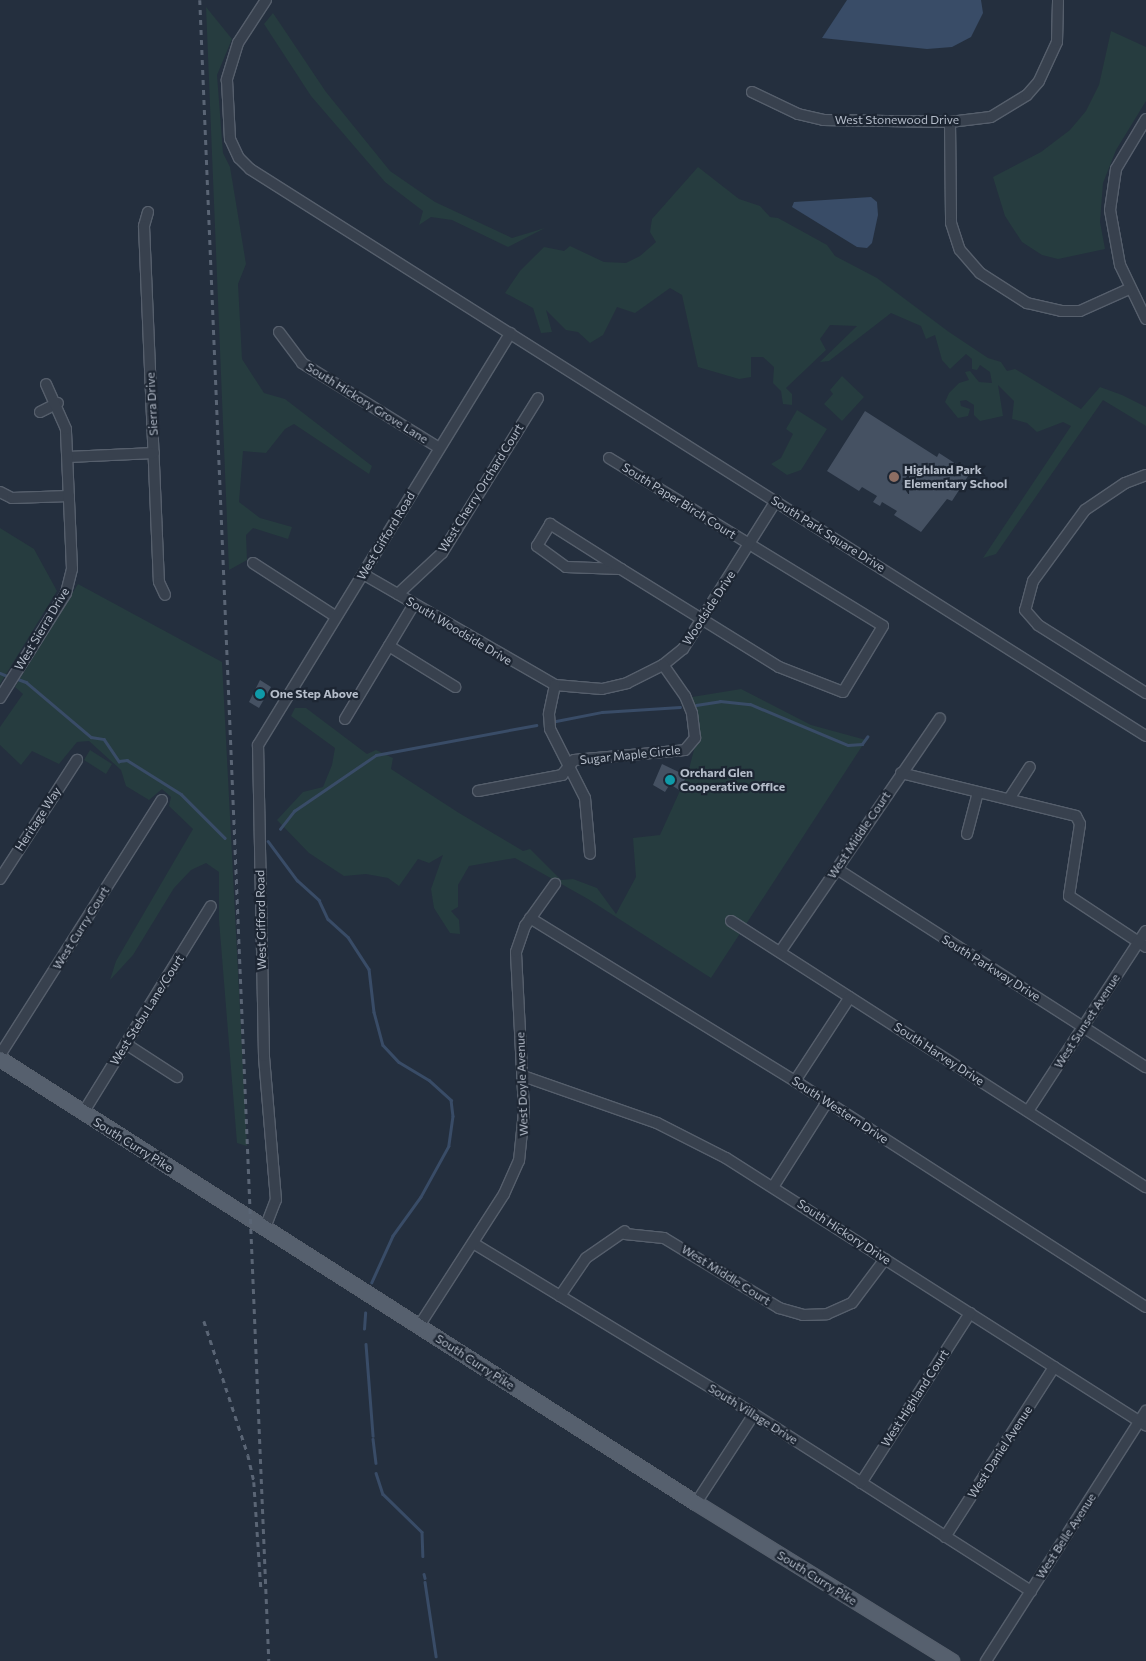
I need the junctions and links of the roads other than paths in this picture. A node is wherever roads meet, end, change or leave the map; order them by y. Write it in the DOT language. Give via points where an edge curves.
graph roads {
  1 [pos="266,0"];
  2 [pos="1058,0"];
  3 [pos="752,92"];
  4 [pos="1146,119"];
  5 [pos="950,122"];
  6 [pos="148,212"];
  7 [pos="1129,289"];
  8 [pos="1146,319"];
  9 [pos="279,332"];
  10 [pos="510,333"];
  11 [pos="46,384"];
  12 [pos="538,398"];
  13 [pos="58,403"];
  14 [pos="40,412"];
  15 [pos="439,448"];
  16 [pos="154,453"];
  17 [pos="68,457"];
  18 [pos="609,458"];
  19 [pos="1146,476"];
  20 [pos="0,492"];
  21 [pos="70,496"];
  22 [pos="776,501"];
  23 [pos="749,545"];
  24 [pos="253,563"];
  25 [pos="621,569"];
  26 [pos="363,574"];
  27 [pos="398,594"];
  28 [pos="164,595"];
  29 [pos="414,604"];
  30 [pos="335,616"];
  31 [pos="703,621"];
  32 [pos="389,646"];
  33 [pos="663,666"];
  34 [pos="555,685"];
  35 [pos="456,687"];
  36 [pos="1146,693"];
  37 [pos="0,698"];
  38 [pos="940,718"];
  39 [pos="345,719"];
  40 [pos="1146,736"];
  41 [pos="77,760"];
  42 [pos="571,766"];
  43 [pos="1030,768"];
  44 [pos="901,773"];
  45 [pos="478,791"];
  46 [pos="978,792"];
  47 [pos="1010,799"];
  48 [pos="162,800"];
  49 [pos="967,834"];
  50 [pos="590,854"];
  51 [pos="836,869"];
  52 [pos="0,878"];
  53 [pos="555,884"];
  54 [pos="211,906"];
  55 [pos="530,918"];
  56 [pos="731,922"];
  57 [pos="1146,931"];
  58 [pos="1142,945"];
  59 [pos="780,952"];
  60 [pos="850,997"];
  61 [pos="1083,1026"];
  62 [pos="126,1044"];
  63 [pos="0,1055"];
  64 [pos="0,1059"];
  65 [pos="1146,1067"];
  66 [pos="523,1076"];
  67 [pos="176,1077"];
  68 [pos="795,1081"];
  69 [pos="827,1102"];
  70 [pos="1028,1111"];
  71 [pos="83,1113"];
  72 [pos="773,1187"];
  73 [pos="1146,1187"];
  74 [pos="265,1228"];
  75 [pos="473,1242"];
  76 [pos="885,1259"];
  77 [pos="560,1296"];
  78 [pos="1146,1307"];
  79 [pos="970,1313"];
  80 [pos="419,1326"];
  81 [pos="1054,1367"];
  82 [pos="1146,1411"];
  83 [pos="754,1414"];
  84 [pos="1142,1424"];
  85 [pos="861,1483"];
  86 [pos="696,1503"];
  87 [pos="946,1537"];
  88 [pos="1031,1591"];
  89 [pos="952,1661"];
  90 [pos="986,1661"];
  1 -- 10 [label="street" via="238,43 227,80 228,128 239,158 250,169"];
  2 -- 5 [label="street, West Stonewood Drive" via="1057,42 1039,81 1027,96 991,116"];
  3 -- 5 [label="street, West Stonewood Drive" via="798,114 823,120"];
  4 -- 7 [label="street" via="1116,169 1110,210 1114,245"];
  5 -- 7 [label="street" via="951,223 960,250 980,273 1026,303 1062,311 1080,311"];
  6 -- 16 [label="street, Sierra Drive" via="144,226"];
  7 -- 8 [label="street"];
  9 -- 15 [label="street, South Hickory Grove Lane" via="302,363"];
  10 -- 15 [label="street, West Gifford Road"];
  10 -- 22 [label="street, South Park Square Drive"];
  11 -- 13 [label="street, West Sierra Drive"];
  12 -- 27 [label="street, West Cherry Orchard Court" via="442,553"];
  13 -- 14 [label="street"];
  13 -- 17 [label="street, West Sierra Drive" via="66,429"];
  15 -- 26 [label="street, West Gifford Road"];
  16 -- 17 [label="street"];
  16 -- 28 [label="street, Sierra Drive" via="159,582"];
  17 -- 21 [label="street, West Sierra Drive"];
  18 -- 23 [label="street, South Paper Birch Court"];
  19 -- 36 [label="street" via="1125,483 1085,510 1033,581 1025,610 1030,620"];
  20 -- 21 [label="street" via="12,498"];
  21 -- 37 [label="street, West Sierra Drive" via="71,578 66,593"];
  22 -- 23 [label="street, Woodside Drive"];
  22 -- 40 [label="street, South Park Square Drive"];
  23 -- 31 [label="street, Woodside Drive"];
  23 -- 31 [label="street, South Paper Birch Court" via="883,626 848,684 843,692 779,667"];
  24 -- 30 [label="street"];
  25 -- 25 [label="street" via="566,567 537,546 550,524"];
  25 -- 31 [label="street"];
  26 -- 27 [label="street, South Woodside Drive"];
  26 -- 30 [label="street, West Gifford Road"];
  27 -- 29 [label="street, South Woodside Drive"];
  29 -- 32 [label="street"];
  29 -- 34 [label="street, South Woodside Drive"];
  30 -- 74 [label="street, West Gifford Road" via="258,745 264,1056 276,1200"];
  31 -- 33 [label="street, Woodside Drive" via="683,649"];
  32 -- 35 [label="street"];
  32 -- 39 [label="street"];
  33 -- 34 [label="street, Woodside Drive" via="627,683 602,688"];
  33 -- 42 [label="street, Sugar Maple Circle" via="685,696 692,713 695,738 685,750 574,760"];
  34 -- 42 [label="street" via="548,714 550,730 556,746"];
  38 -- 44 [label="street, West Middle Court"];
  41 -- 52 [label="street, Heritage Way"];
  42 -- 45 [label="street" via="562,775"];
  42 -- 50 [label="street" via="585,798"];
  43 -- 47 [label="street"];
  44 -- 46 [label="street"];
  44 -- 51 [label="street, West Middle Court"];
  46 -- 47 [label="street"];
  46 -- 49 [label="street"];
  47 -- 58 [label="street" via="1078,818 1070,896"];
  48 -- 63 [label="street, West Curry Court"];
  51 -- 59 [label="street, West Middle Court"];
  51 -- 61 [label="street, South Parkway Drive"];
  53 -- 55 [label="street, West Doyle Avenue"];
  54 -- 62 [label="street, West Stebu Lane/Court"];
  55 -- 66 [label="street, West Doyle Avenue" via="518,943 515,962"];
  55 -- 68 [label="street, South Western Drive"];
  56 -- 59 [label="street, South Harvey Drive"];
  57 -- 58 [label="street, West Sunset Avenue"];
  58 -- 61 [label="street, West Sunset Avenue"];
  59 -- 60 [label="street, South Harvey Drive"];
  60 -- 68 [label="street"];
  60 -- 70 [label="street, South Harvey Drive"];
  61 -- 65 [label="street, South Parkway Drive"];
  61 -- 70 [label="street, West Sunset Avenue"];
  62 -- 67 [label="street"];
  62 -- 71 [label="street, West Stebu Lane/Court"];
  64 -- 71 [label="main road, South Curry Pike"];
  66 -- 72 [label="street, South Hickory Drive" via="671,1129"];
  66 -- 75 [label="street, West Doyle Avenue" via="524,1139 519,1161"];
  68 -- 69 [label="street, South Western Drive"];
  69 -- 72 [label="street"];
  69 -- 78 [label="street, South Western Drive"];
  70 -- 73 [label="street, South Harvey Drive"];
  71 -- 74 [label="main road, South Curry Pike"];
  72 -- 76 [label="street, South Hickory Drive"];
  74 -- 80 [label="main road, South Curry Pike"];
  75 -- 77 [label="street, South Village Drive"];
  75 -- 80 [label="street, West Doyle Avenue"];
  76 -- 77 [label="street, West Middle Court" via="857,1299 828,1315 789,1312 668,1240 625,1232 599,1245"];
  76 -- 79 [label="street, South Hickory Drive"];
  77 -- 83 [label="street, South Village Drive"];
  79 -- 81 [label="street, South Hickory Drive"];
  79 -- 85 [label="street, West Highland Court"];
  80 -- 86 [label="main road, South Curry Pike"];
  81 -- 84 [label="street, South Hickory Drive"];
  81 -- 87 [label="street, West Daniel Avenue"];
  82 -- 84 [label="street, West Belle Avenue"];
  83 -- 85 [label="street, South Village Drive"];
  83 -- 86 [label="street"];
  84 -- 88 [label="street, West Belle Avenue"];
  85 -- 87 [label="street, South Village Drive"];
  86 -- 89 [label="main road, South Curry Pike"];
  87 -- 88 [label="street, South Village Drive"];
  88 -- 90 [label="street, West Belle Avenue"];
}
